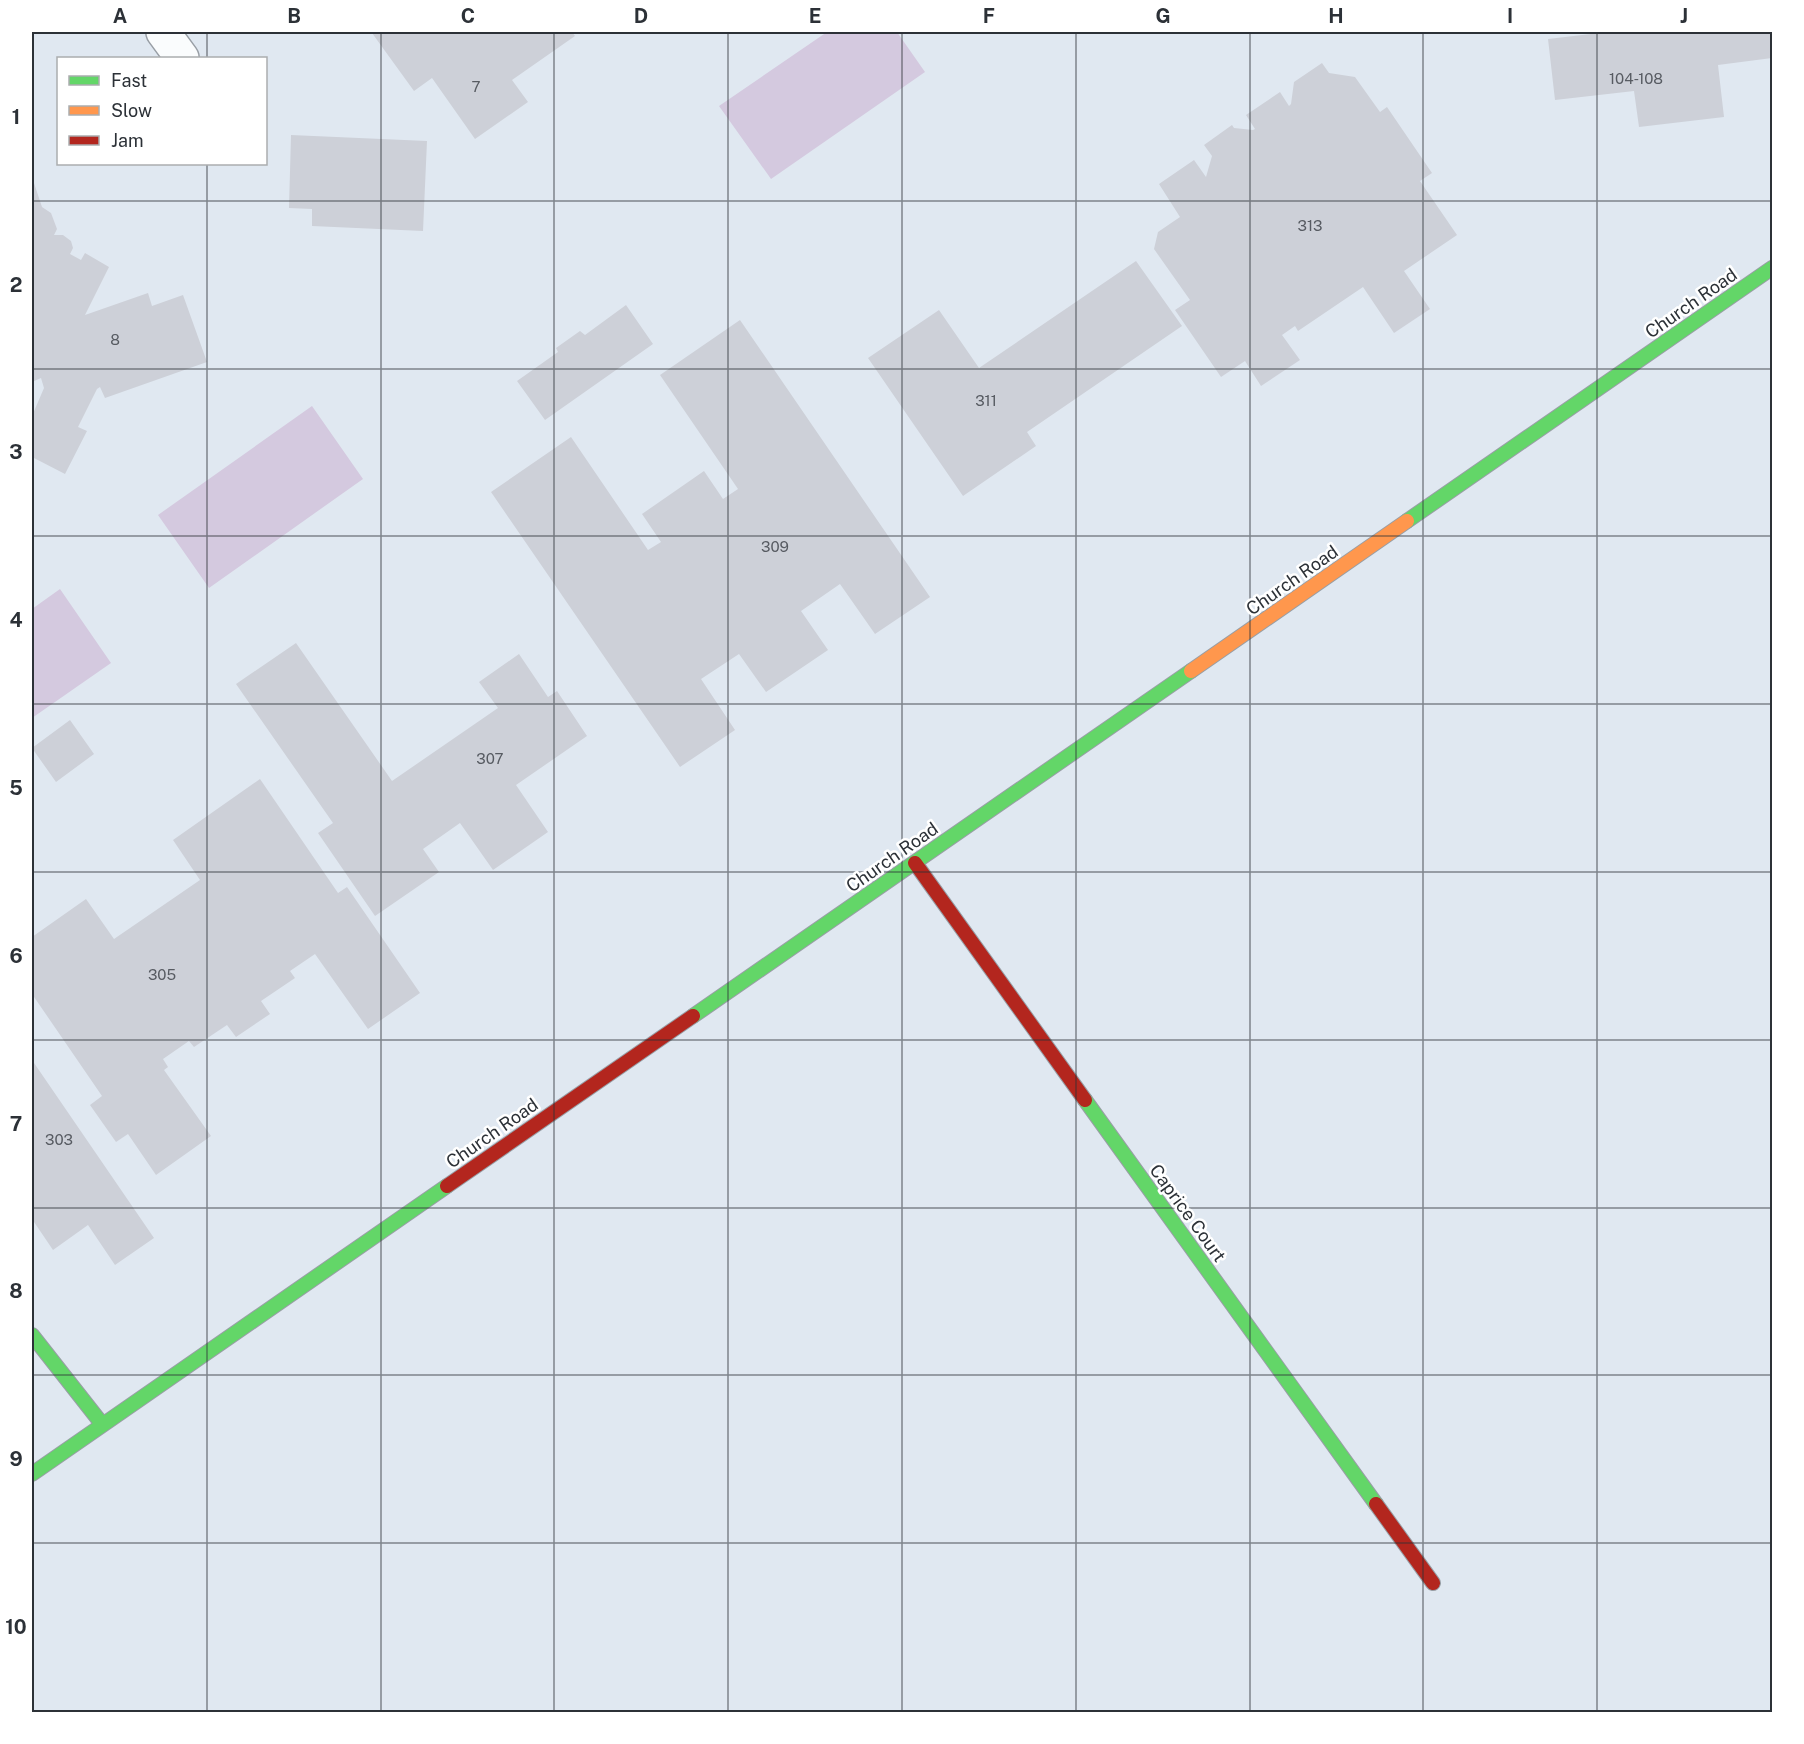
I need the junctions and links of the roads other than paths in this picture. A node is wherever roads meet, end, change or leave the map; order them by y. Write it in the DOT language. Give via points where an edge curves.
graph roads {
  1 [pos="163,32"];
  2 [pos="181,57"];
  3 [pos="1773,268"];
  4 [pos="915,863"];
  5 [pos="32,1335"];
  6 [pos="102,1424"];
  7 [pos="32,1474"];
  8 [pos="1433,1583"];
  1 -- 2 [label="street"];
  3 -- 4 [label="street, Church Road"];
  4 -- 6 [label="street, Church Road"];
  4 -- 8 [label="street, Caprice Court"];
  5 -- 6 [label="street"];
  6 -- 7 [label="street, Church Road"];
}
